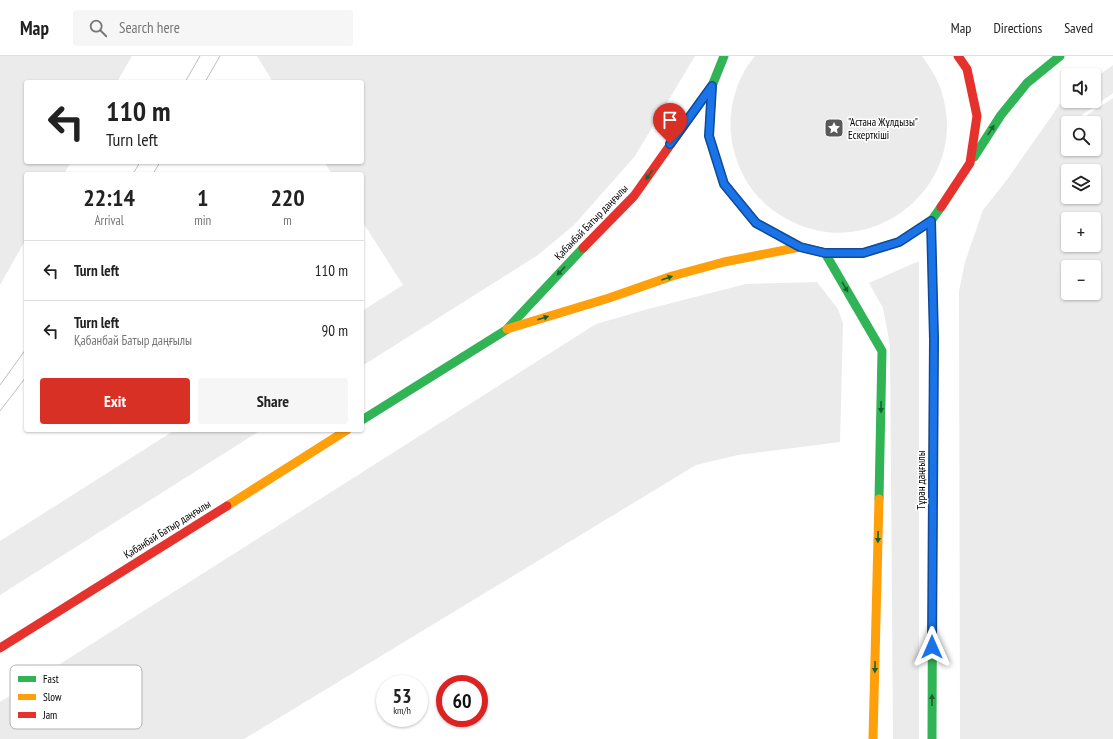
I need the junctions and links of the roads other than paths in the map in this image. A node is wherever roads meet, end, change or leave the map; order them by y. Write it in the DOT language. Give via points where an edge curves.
graph roads {
  1 [pos="724,56"];
  2 [pos="958,56"];
  3 [pos="1060,56"];
  4 [pos="712,86"];
  5 [pos="970,163"];
  6 [pos="931,221"];
  7 [pos="800,247"];
  8 [pos="825,253"];
  9 [pos="506,330"];
  10 [pos="364,419"];
  11 [pos="344,432"];
  12 [pos="0,648"];
  13 [pos="873,739"];
  14 [pos="932,739"];
  1 -- 4 [label="main road"];
  2 -- 5 [label="main road" via="967,69 977,116"];
  5 -- 3 [label="main road, one-way" via="1001,115 1027,83"];
  4 -- 7 [label="main road" via="709,136 724,184 756,223"];
  4 -- 9 [label="main road, Қабанбай Батыр даңғылы, one-way" via="634,196"];
  5 -- 6 [label="main road"];
  6 -- 8 [label="main road" via="899,242 863,253"];
  14 -- 6 [label="main road, Тұран даңғылы, one-way" via="934,339"];
  7 -- 8 [label="main road"];
  9 -- 7 [label="main road, Қабанбай Батыр даңғылы, one-way" via="672,276 724,262"];
  8 -- 13 [label="main road, one-way" via="882,351"];
  9 -- 10 [label="main road, Қабанбай Батыр даңғылы"];
  11 -- 12 [label="main road, Қабанбай Батыр даңғылы"];
}
